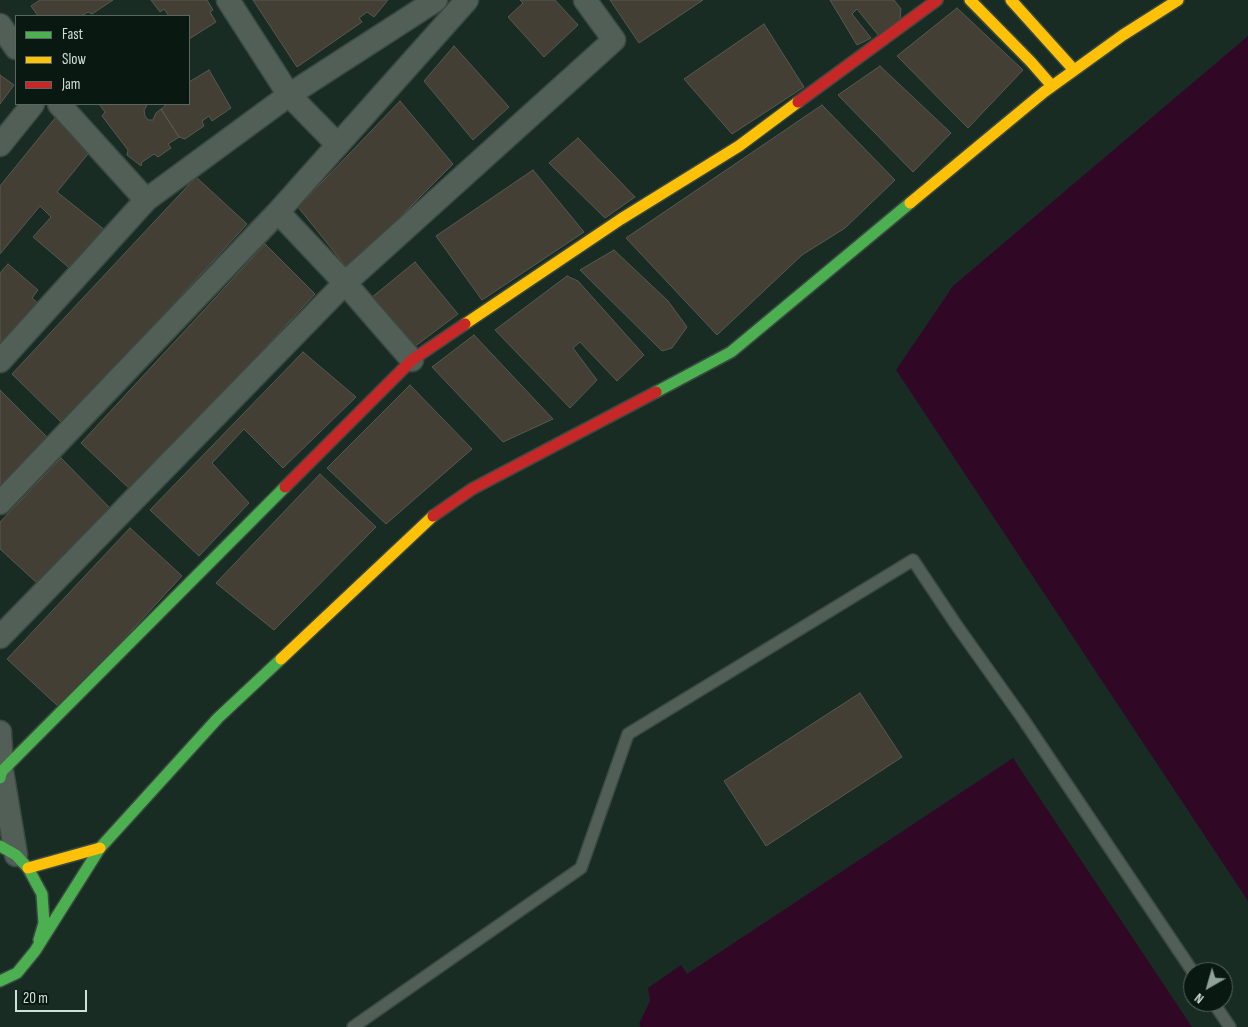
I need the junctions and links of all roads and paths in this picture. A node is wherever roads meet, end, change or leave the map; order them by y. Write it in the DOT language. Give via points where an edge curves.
graph roads {
  1 [pos="228,0"];
  2 [pos="436,0"];
  3 [pos="467,0"];
  4 [pos="585,0"];
  5 [pos="937,0"];
  6 [pos="970,0"];
  7 [pos="1011,0"];
  8 [pos="1178,0"];
  9 [pos="0,26"];
  10 [pos="15,47"];
  11 [pos="1074,70"];
  12 [pos="1052,86"];
  13 [pos="289,96"];
  14 [pos="32,105"];
  15 [pos="60,105"];
  16 [pos="337,144"];
  17 [pos="0,145"];
  18 [pos="146,200"];
  19 [pos="278,212"];
  20 [pos="345,283"];
  21 [pos="412,360"];
  22 [pos="0,361"];
  23 [pos="0,504"];
  24 [pos="0,637"];
  25 [pos="0,732"];
  26 [pos="1,775"];
  27 [pos="100,848"];
  28 [pos="15,856"];
  29 [pos="35,950"];
  30 [pos="1186,962"];
  31 [pos="0,981"];
  32 [pos="1220,1012"];
  33 [pos="353,1027"];
  34 [pos="1230,1027"];
  1 -- 13 [label="street"];
  2 -- 13 [label="street"];
  3 -- 16 [label="street"];
  4 -- 20 [label="street" via="614,40"];
  5 -- 21 [label="main road" via="739,146 621,219"];
  6 -- 12 [label="main road"];
  7 -- 11 [label="main road"];
  8 -- 11 [label="main road"];
  9 -- 10 [label="street"];
  11 -- 12 [label="main road"];
  12 -- 27 [label="main road" via="731,352 472,489 436,513 218,718"];
  13 -- 16 [label="street"];
  13 -- 18 [label="street"];
  14 -- 17 [label="street"];
  15 -- 18 [label="street"];
  16 -- 19 [label="street"];
  18 -- 22 [label="street"];
  19 -- 20 [label="street"];
  19 -- 23 [label="street"];
  20 -- 21 [label="street"];
  20 -- 24 [label="street"];
  21 -- 26 [label="main road"];
  25 -- 26 [label="street"];
  26 -- 28 [label="street"];
  27 -- 28 [label="main road"];
  27 -- 29 [label="main road"];
  28 -- 29 [label="main road" via="42,894 44,923"];
  29 -- 31 [label="main road" via="17,973"];
  30 -- 33 [label="lane" via="913,560 628,734 581,868"];
  32 -- 34 [label="lane"];
}
